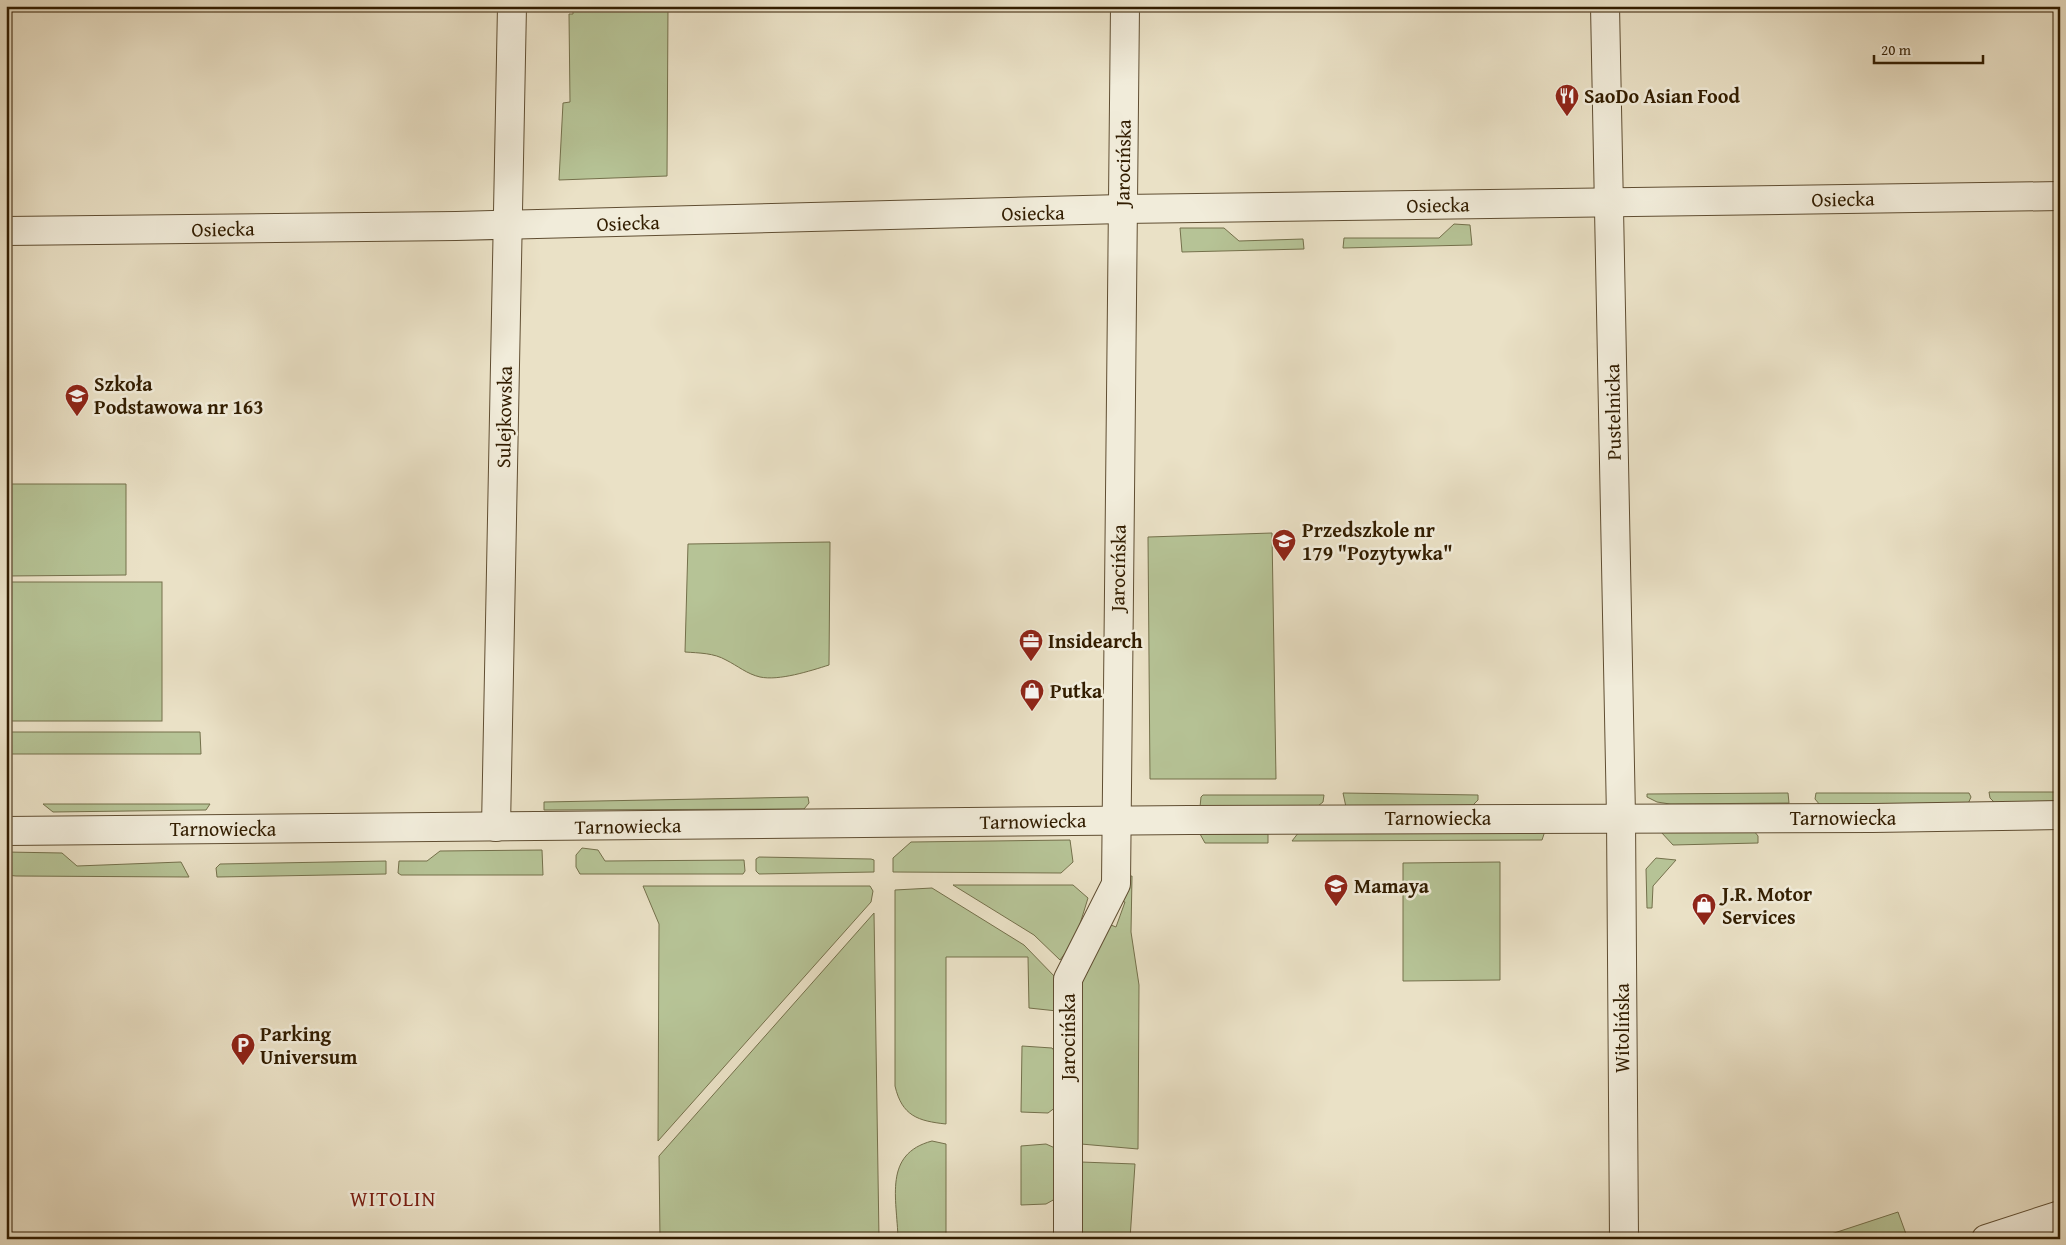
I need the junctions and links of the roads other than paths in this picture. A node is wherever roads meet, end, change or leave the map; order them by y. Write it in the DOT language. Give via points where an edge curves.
graph roads {
  1 [pos="512,6"];
  2 [pos="1125,6"];
  3 [pos="1606,6"];
  4 [pos="2060,196"];
  5 [pos="1610,203"];
  6 [pos="1122,209"];
  7 [pos="508,224"];
  8 [pos="6,231"];
  9 [pos="2060,815"];
  10 [pos="1620,817"];
  11 [pos="1115,821"];
  12 [pos="496,827"];
  13 [pos="6,831"];
  14 [pos="2060,1215"];
  15 [pos="1068,1239"];
  16 [pos="1624,1239"];
  17 [pos="1986,1239"];
  1 -- 7 [label="street, Sulejkowska"];
  2 -- 6 [label="street, Jarocińska"];
  3 -- 5 [label="street, Pustelnicka"];
  4 -- 5 [label="street, Osiecka"];
  5 -- 6 [label="street, Osiecka"];
  5 -- 10 [label="street, Pustelnicka"];
  6 -- 7 [label="street, Osiecka"];
  6 -- 11 [label="street, Jarocińska"];
  7 -- 8 [label="street, Osiecka"];
  7 -- 12 [label="street, Sulejkowska"];
  9 -- 10 [label="street, Tarnowiecka"];
  10 -- 11 [label="street, Tarnowiecka"];
  10 -- 16 [label="street, Witolińska"];
  11 -- 12 [label="street, Tarnowiecka"];
  11 -- 15 [label="street, Jarocińska" via="1116,884 1068,979"];
  12 -- 13 [label="street, Tarnowiecka"];
  14 -- 17 [label="street"];
}
